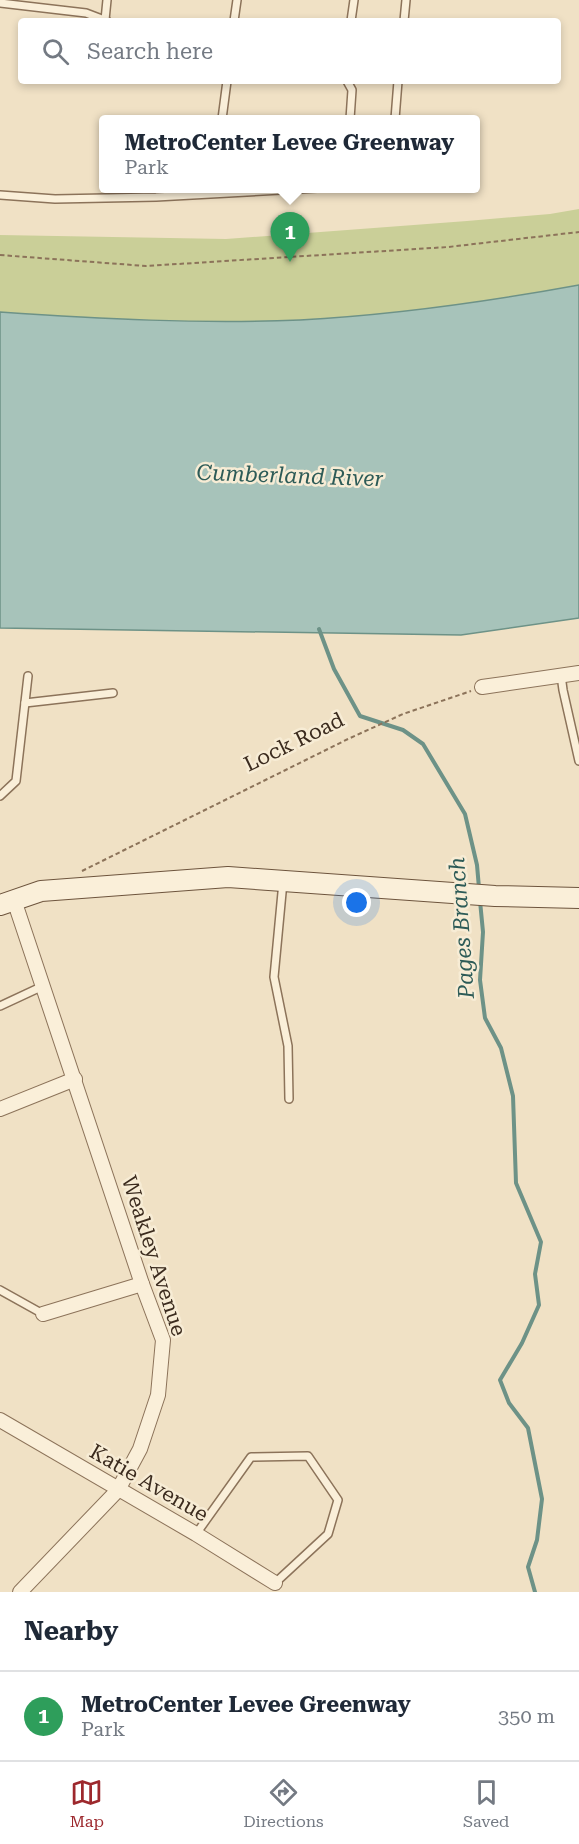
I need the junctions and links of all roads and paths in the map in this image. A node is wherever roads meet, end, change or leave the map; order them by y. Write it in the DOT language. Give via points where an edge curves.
graph roads {
  1 [pos="107,0"];
  2 [pos="237,0"];
  3 [pos="354,0"];
  4 [pos="406,0"];
  5 [pos="0,3"];
  6 [pos="100,18"];
  7 [pos="106,18"];
  8 [pos="234,18"];
  9 [pos="351,18"];
  10 [pos="404,18"];
  11 [pos="227,84"];
  12 [pos="349,84"];
  13 [pos="398,84"];
  14 [pos="223,115"];
  15 [pos="350,115"];
  16 [pos="395,115"];
  17 [pos="195,193"];
  18 [pos="0,195"];
  19 [pos="579,232"];
  20 [pos="0,255"];
  21 [pos="579,673"];
  22 [pos="561,675"];
  23 [pos="28,676"];
  24 [pos="482,687"];
  25 [pos="112,693"];
  26 [pos="25,703"];
  27 [pos="579,761"];
  28 [pos="0,796"];
  29 [pos="81,871"];
  30 [pos="283,882"];
  31 [pos="572,898"];
  32 [pos="7,902"];
  33 [pos="43,986"];
  34 [pos="0,1006"];
  35 [pos="75,1079"];
  36 [pos="289,1099"];
  37 [pos="0,1109"];
  38 [pos="141,1284"];
  39 [pos="0,1290"];
  40 [pos="43,1314"];
  41 [pos="0,1420"];
  42 [pos="118,1490"];
  43 [pos="196,1534"];
  44 [pos="275,1583"];
  45 [pos="20,1592"];
  1 -- 7 [label="lane"];
  2 -- 8 [label="lane"];
  3 -- 9 [label="lane"];
  4 -- 10 [label="lane"];
  5 -- 6 [label="lane"];
  11 -- 14 [label="lane"];
  12 -- 15 [label="lane" via="352,90"];
  13 -- 16 [label="lane"];
  17 -- 18 [label="lane" via="55,199"];
  19 -- 20 [label="path" via="448,247 146,266"];
  21 -- 22 [label="street"];
  22 -- 24 [label="street"];
  22 -- 27 [label="lane"];
  23 -- 26 [label="lane"];
  24 -- 29 [label="path, Lock Road" via="348,738"];
  25 -- 26 [label="lane"];
  26 -- 28 [label="lane" via="16,782"];
  30 -- 31 [label="street"];
  30 -- 32 [label="street" via="228,877 42,891"];
  30 -- 36 [label="lane" via="274,977 288,1046"];
  32 -- 33 [label="street, Weakley Avenue"];
  33 -- 34 [label="lane"];
  33 -- 35 [label="street, Weakley Avenue"];
  35 -- 37 [label="street"];
  35 -- 38 [label="street, Weakley Avenue"];
  38 -- 40 [label="street"];
  38 -- 42 [label="street, Weakley Avenue" via="163,1340 158,1395 140,1449"];
  39 -- 40 [label="lane"];
  41 -- 42 [label="street, Katie Avenue"];
  42 -- 43 [label="street, Katie Avenue"];
  42 -- 45 [label="street, Weakley Avenue"];
  43 -- 44 [label="street, Katie Avenue"];
  43 -- 44 [label="lane" via="251,1456 308,1456 338,1500 328,1534"];
}
